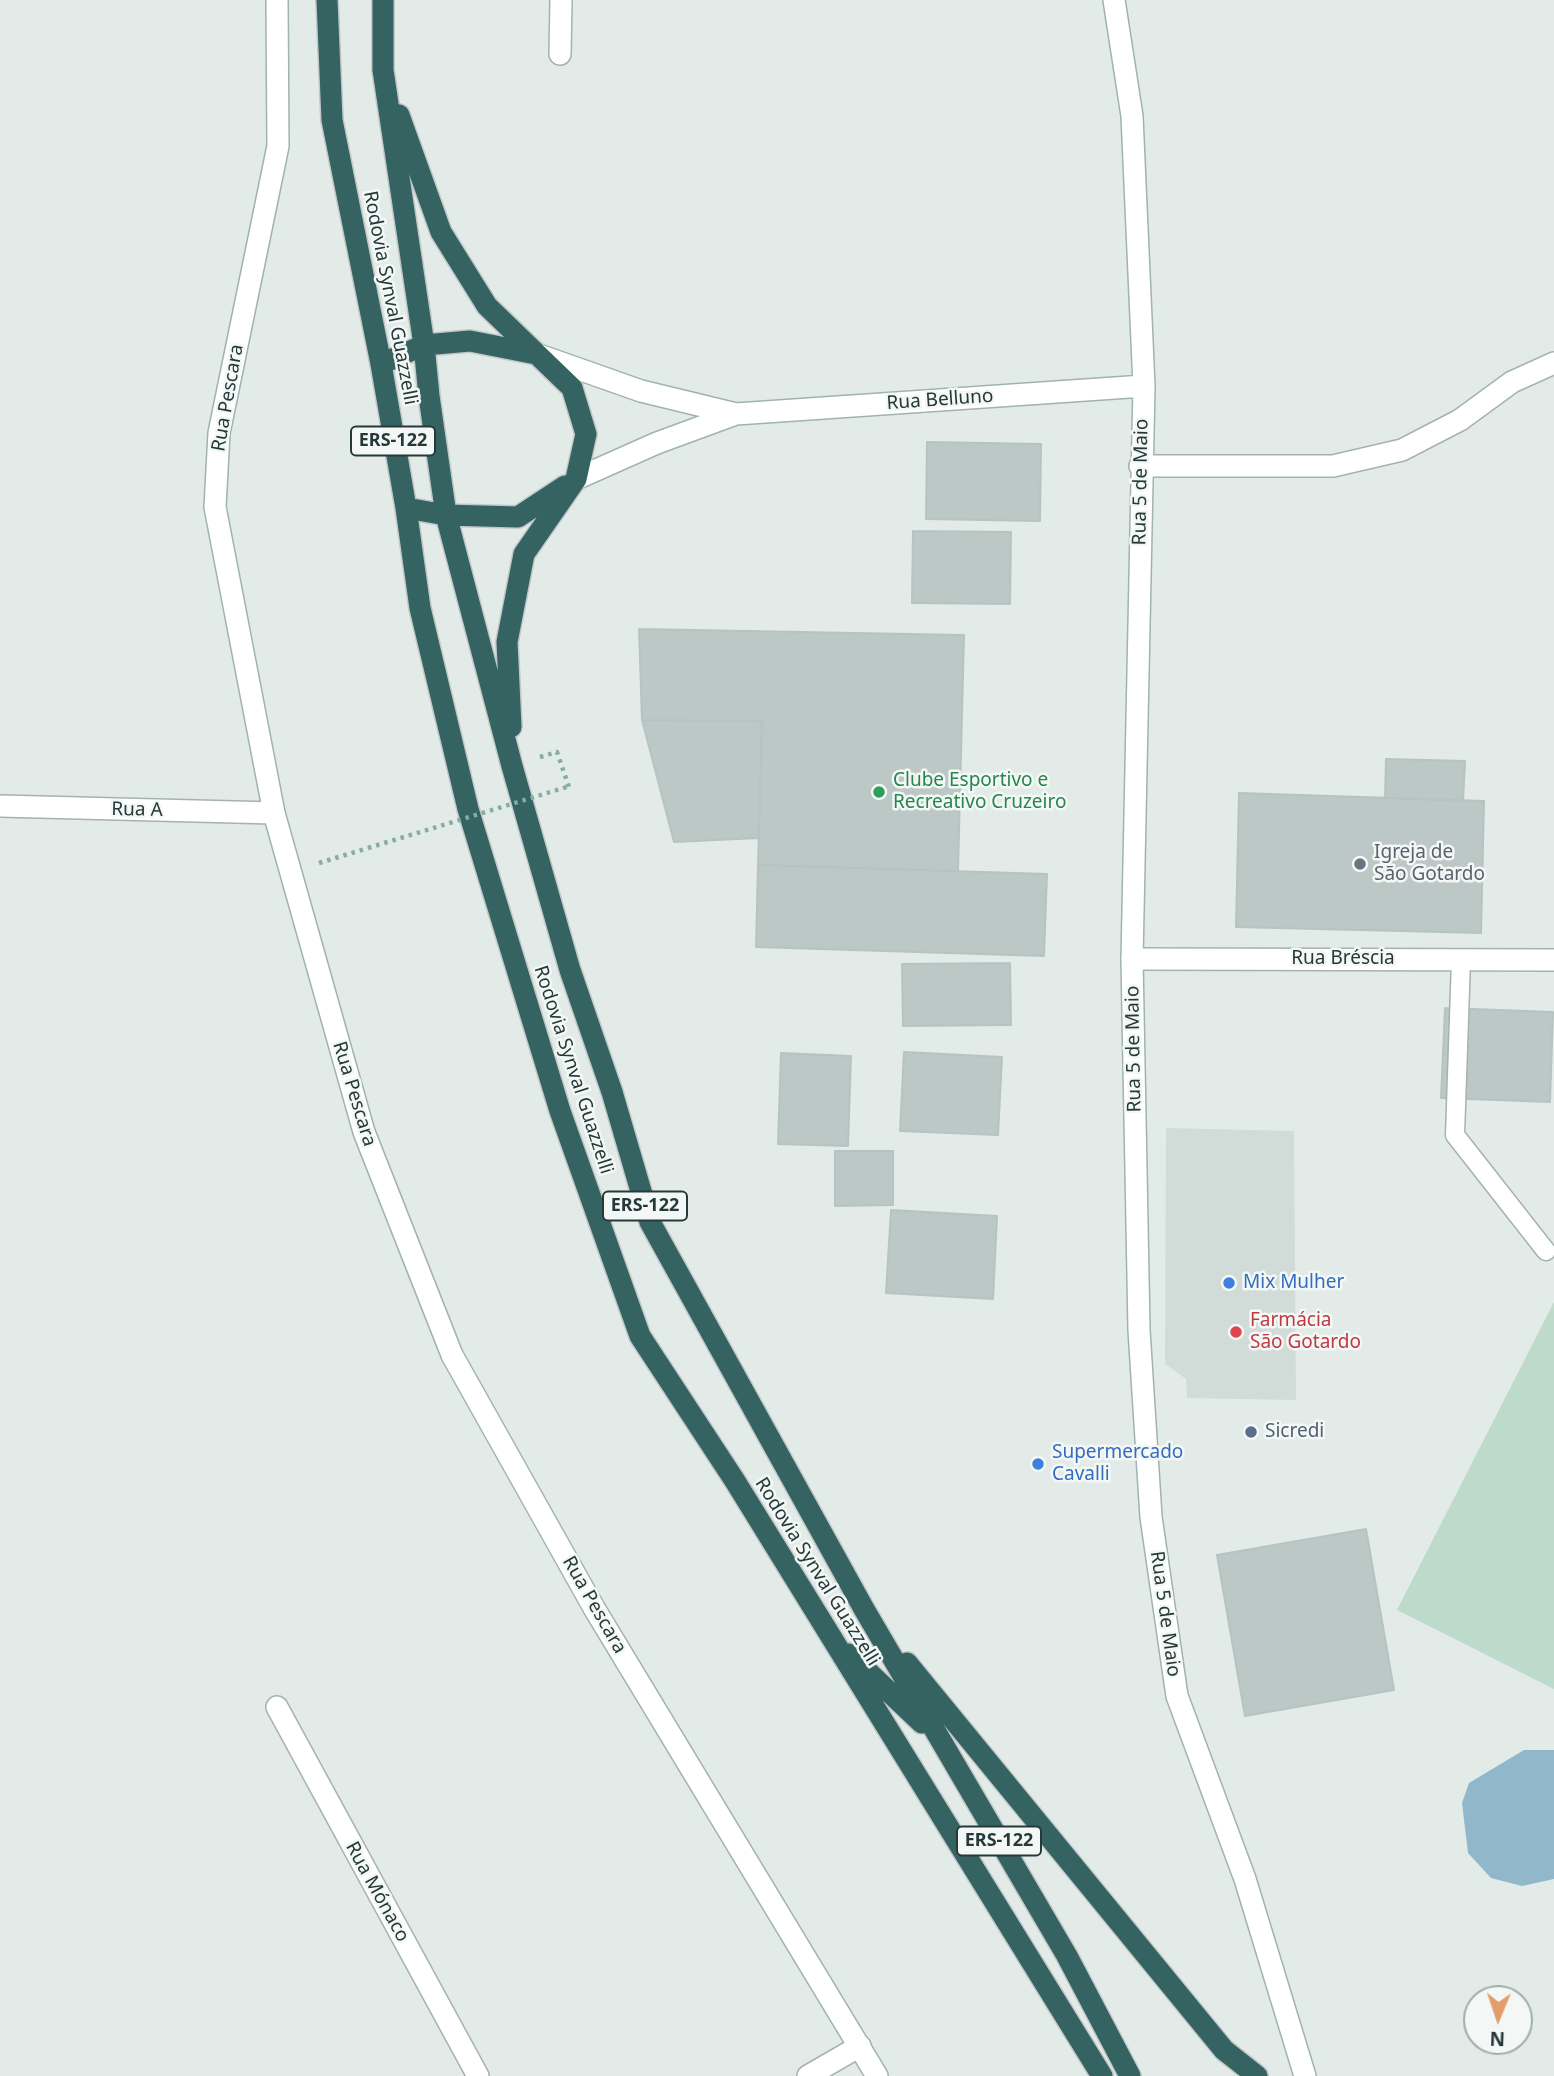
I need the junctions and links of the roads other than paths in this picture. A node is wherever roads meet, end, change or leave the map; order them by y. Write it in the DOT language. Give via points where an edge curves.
graph roads {
  1 [pos="277,0"];
  2 [pos="327,0"];
  3 [pos="383,0"];
  4 [pos="561,0"];
  5 [pos="1114,0"];
  6 [pos="560,54"];
  7 [pos="383,70"];
  8 [pos="424,345"];
  9 [pos="536,354"];
  10 [pos="1554,363"];
  11 [pos="381,364"];
  12 [pos="1144,386"];
  13 [pos="736,414"];
  14 [pos="1140,466"];
  15 [pos="576,479"];
  16 [pos="406,508"];
  17 [pos="446,515"];
  18 [pos="512,766"];
  19 [pos="0,806"];
  20 [pos="274,813"];
  21 [pos="1132,959"];
  22 [pos="1461,960"];
  23 [pos="1554,960"];
  24 [pos="1546,1251"];
  25 [pos="864,1609"];
  26 [pos="827,1633"];
  27 [pos="277,1707"];
  28 [pos="940,1741"];
  29 [pos="1032,1819"];
  30 [pos="860,2046"];
  31 [pos="478,2076"];
  32 [pos="808,2076"];
  33 [pos="877,2076"];
  34 [pos="1102,2076"];
  35 [pos="1130,2076"];
  36 [pos="1257,2076"];
  37 [pos="1305,2076"];
  1 -- 20 [label="street, Rua Pescara" via="278,146 219,433 215,507"];
  2 -- 11 [label="highway, Rodovia Synval Guazzelli / ERS-122" via="332,120"];
  3 -- 7 [label="highway, Rodovia Synval Guazzelli / ERS-122"];
  4 -- 6 [label="street"];
  5 -- 12 [label="street, Rua 5 de Maio" via="1132,116"];
  7 -- 8 [label="highway, Rodovia Synval Guazzelli / ERS-122"];
  7 -- 9 [label="highway" via="441,232 487,306"];
  8 -- 9 [label="highway" via="470,341"];
  8 -- 11 [label="highway"];
  8 -- 17 [label="highway, Rodovia Synval Guazzelli / ERS-122"];
  9 -- 13 [label="street, Rua Belluno" via="641,391"];
  9 -- 15 [label="highway" via="572,388 586,434"];
  10 -- 14 [label="street" via="1512,382 1460,420 1402,450 1333,466"];
  11 -- 16 [label="highway, Rodovia Synval Guazzelli / ERS-122"];
  12 -- 13 [label="street, Rua Belluno"];
  12 -- 14 [label="street, Rua 5 de Maio"];
  13 -- 15 [label="street, Rua Belluno"];
  14 -- 21 [label="street, Rua 5 de Maio"];
  15 -- 17 [label="highway" via="518,517"];
  15 -- 18 [label="highway" via="524,554 508,642"];
  16 -- 17 [label="highway"];
  16 -- 26 [label="highway, Rodovia Synval Guazzelli / ERS-122" via="420,608 468,809 560,1111 640,1336"];
  17 -- 18 [label="highway, Rodovia Synval Guazzelli / ERS-122"];
  18 -- 25 [label="highway, Rodovia Synval Guazzelli / ERS-122" via="570,970 650,1222"];
  19 -- 20 [label="street, Rua A"];
  20 -- 30 [label="street, Rua Pescara" via="364,1132 452,1355 594,1608"];
  21 -- 22 [label="street, Rua Bréscia"];
  21 -- 37 [label="street, Rua 5 de Maio" via="1139,1330 1151,1517 1177,1696 1245,1879"];
  22 -- 23 [label="street, Rua Bréscia"];
  22 -- 24 [label="lane" via="1455,1135"];
  25 -- 28 [label="highway, Rodovia Synval Guazzelli / ERS-122"];
  25 -- 29 [label="highway"];
  26 -- 28 [label="highway"];
  26 -- 34 [label="highway, Rodovia Synval Guazzelli / ERS-122"];
  27 -- 31 [label="street, Rua Mónaco"];
  28 -- 29 [label="highway"];
  28 -- 35 [label="highway, Rodovia Synval Guazzelli / ERS-122" via="1067,1956"];
  29 -- 36 [label="highway" via="1224,2050"];
  30 -- 32 [label="street"];
  30 -- 33 [label="street, Rua Pescara"];
}
